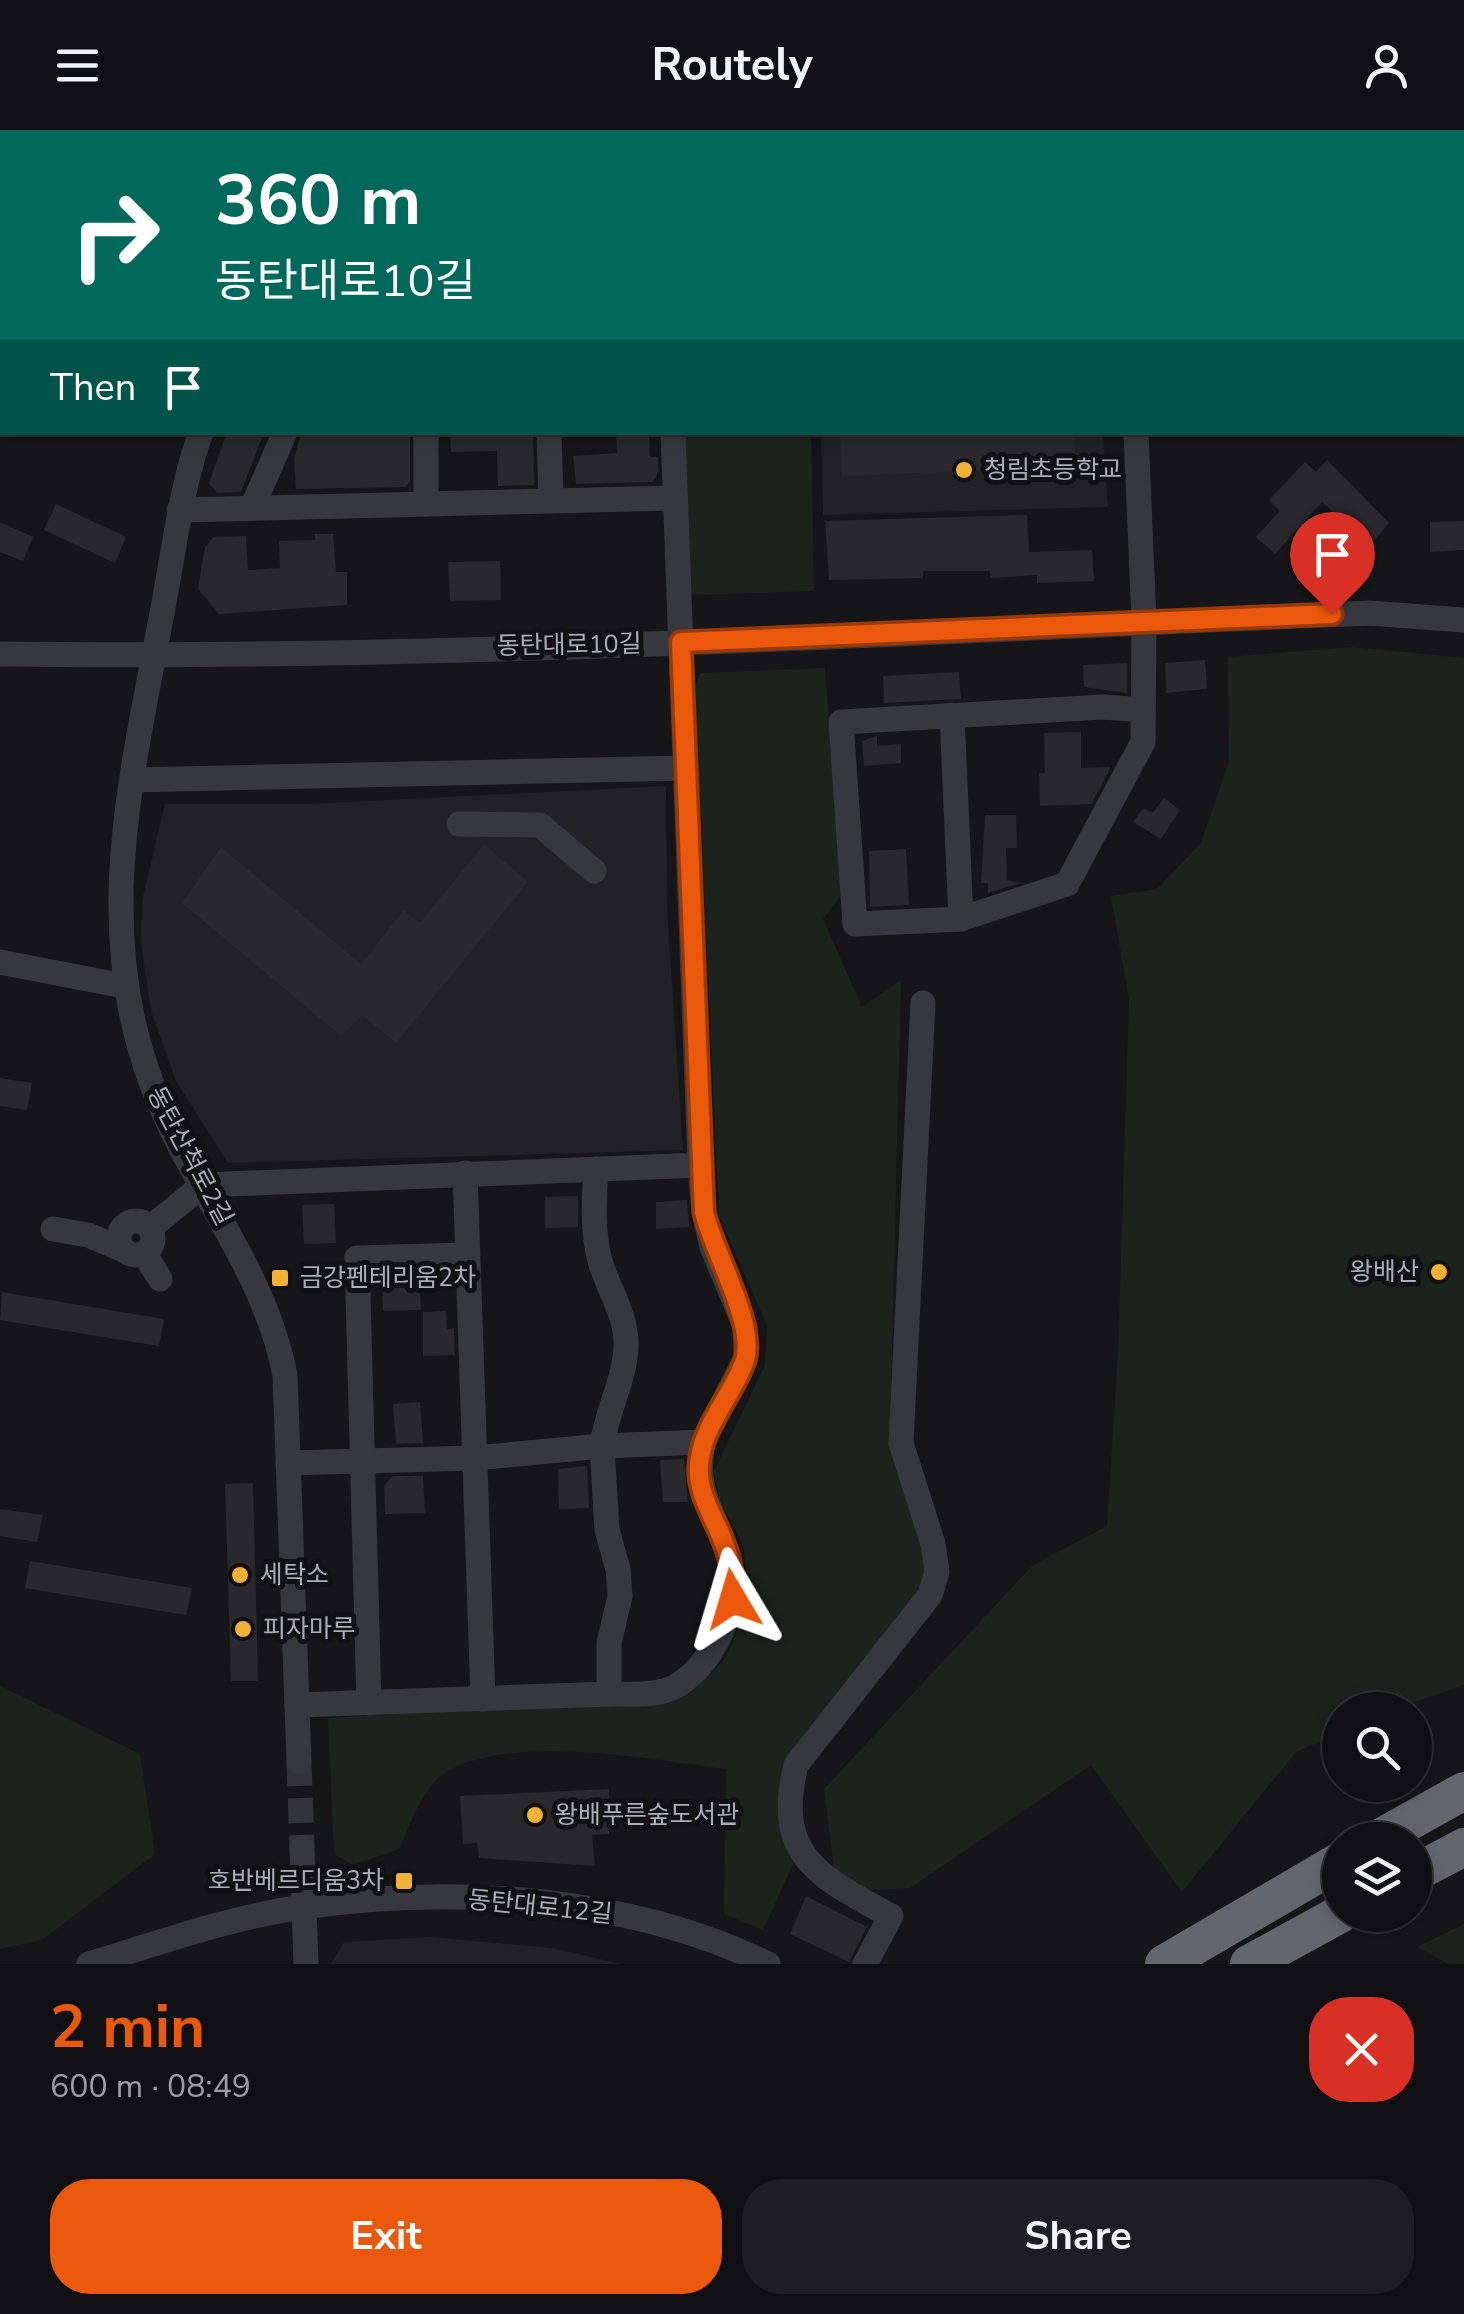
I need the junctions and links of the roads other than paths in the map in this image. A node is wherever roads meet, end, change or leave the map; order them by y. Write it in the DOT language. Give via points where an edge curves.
graph roads {
  1 [pos="200,435"];
  2 [pos="284,435"];
  3 [pos="426,435"];
  4 [pos="550,435"];
  5 [pos="673,435"];
  6 [pos="1136,435"];
  7 [pos="675,498"];
  8 [pos="551,501"];
  9 [pos="426,504"];
  10 [pos="252,508"];
  11 [pos="179,510"];
  12 [pos="1464,620"];
  13 [pos="1144,622"];
  14 [pos="681,631"];
  15 [pos="0,654"];
  16 [pos="153,654"];
  17 [pos="1143,710"];
  18 [pos="952,715"];
  19 [pos="686,768"];
  20 [pos="132,780"];
  21 [pos="458,824"];
  22 [pos="594,871"];
  23 [pos="961,919"];
  24 [pos="0,962"];
  25 [pos="124,986"];
  26 [pos="923,1002"];
  27 [pos="700,1165"];
  28 [pos="596,1169"];
  29 [pos="466,1173"];
  30 [pos="203,1184"];
  31 [pos="52,1229"];
  32 [pos="135,1240"];
  33 [pos="466,1255"];
  34 [pos="160,1279"];
  35 [pos="703,1442"];
  36 [pos="602,1446"];
  37 [pos="475,1458"];
  38 [pos="288,1463"];
  39 [pos="361,1463"];
  40 [pos="609,1694"];
  41 [pos="483,1700"];
  42 [pos="369,1703"];
  43 [pos="297,1705"];
  44 [pos="299,1762"];
  45 [pos="1464,1791"];
  46 [pos="1406,1822"];
  47 [pos="302,1848"];
  48 [pos="1458,1850"];
  49 [pos="1432,1865"];
  50 [pos="1322,1872"];
  51 [pos="304,1906"];
  52 [pos="1322,1924"];
  53 [pos="89,1964"];
  54 [pos="306,1964"];
  55 [pos="768,1964"];
  56 [pos="865,1964"];
  57 [pos="1164,1964"];
  58 [pos="1249,1964"];
  1 -- 11 [label="street, 동탄산척로2길"];
  2 -- 10 [label="street"];
  3 -- 9 [label="street"];
  4 -- 8 [label="street"];
  5 -- 7 [label="street"];
  6 -- 13 [label="street"];
  7 -- 8 [label="street"];
  7 -- 14 [label="street"];
  8 -- 9 [label="street"];
  9 -- 10 [label="street"];
  10 -- 11 [label="street"];
  11 -- 16 [label="street, 동탄산척로2길"];
  12 -- 13 [label="street, 동탄대로10길" via="1369,613"];
  13 -- 14 [label="street, 동탄대로10길"];
  13 -- 17 [label="street"];
  14 -- 16 [label="street, 동탄대로10길"];
  14 -- 19 [label="street"];
  15 -- 16 [label="street, 동탄대로10길"];
  16 -- 20 [label="street, 동탄산척로2길"];
  17 -- 18 [label="street"];
  17 -- 23 [label="street" via="1142,742 1066,884"];
  18 -- 23 [label="street"];
  18 -- 23 [label="street" via="840,722 856,924"];
  19 -- 20 [label="street"];
  19 -- 27 [label="street"];
  20 -- 25 [label="street, 동탄산척로2길" via="120,882"];
  21 -- 22 [label="street" via="540,825"];
  24 -- 25 [label="street"];
  25 -- 30 [label="street, 동탄산척로2길" via="158,1102"];
  26 -- 56 [label="street" via="901,1443 937,1572 930,1594 796,1765 790,1791 801,1851 820,1876 891,1916"];
  27 -- 28 [label="street"];
  27 -- 35 [label="street" via="712,1247 746,1342 746,1358"];
  28 -- 29 [label="street"];
  28 -- 36 [label="street" via="597,1243 626,1346"];
  29 -- 30 [label="street"];
  29 -- 33 [label="street"];
  30 -- 32 [label="street"];
  30 -- 38 [label="street, 동탄산척로2길" via="260,1292 280,1349"];
  31 -- 32 [label="street"];
  32 -- 34 [label="street"];
  33 -- 37 [label="street"];
  33 -- 39 [label="street" via="357,1258"];
  35 -- 36 [label="street"];
  35 -- 40 [label="street" via="700,1488 732,1570 733,1599 695,1672 670,1689"];
  36 -- 37 [label="street"];
  36 -- 40 [label="street" via="607,1530 620,1596 609,1644"];
  37 -- 39 [label="street"];
  37 -- 41 [label="street"];
  38 -- 39 [label="street"];
  38 -- 43 [label="street, 동탄산척로2길"];
  39 -- 42 [label="street"];
  40 -- 41 [label="street"];
  41 -- 42 [label="street"];
  42 -- 43 [label="street"];
  43 -- 44 [label="street, 동탄산척로2길"];
  45 -- 46 [label="highway"];
  47 -- 51 [label="street"];
  48 -- 49 [label="highway"];
  50 -- 57 [label="highway"];
  51 -- 53 [label="street, 동탄대로12길"];
  51 -- 54 [label="street"];
  51 -- 55 [label="street, 동탄대로12길" via="439,1898 584,1907"];
  52 -- 58 [label="highway"];
}
